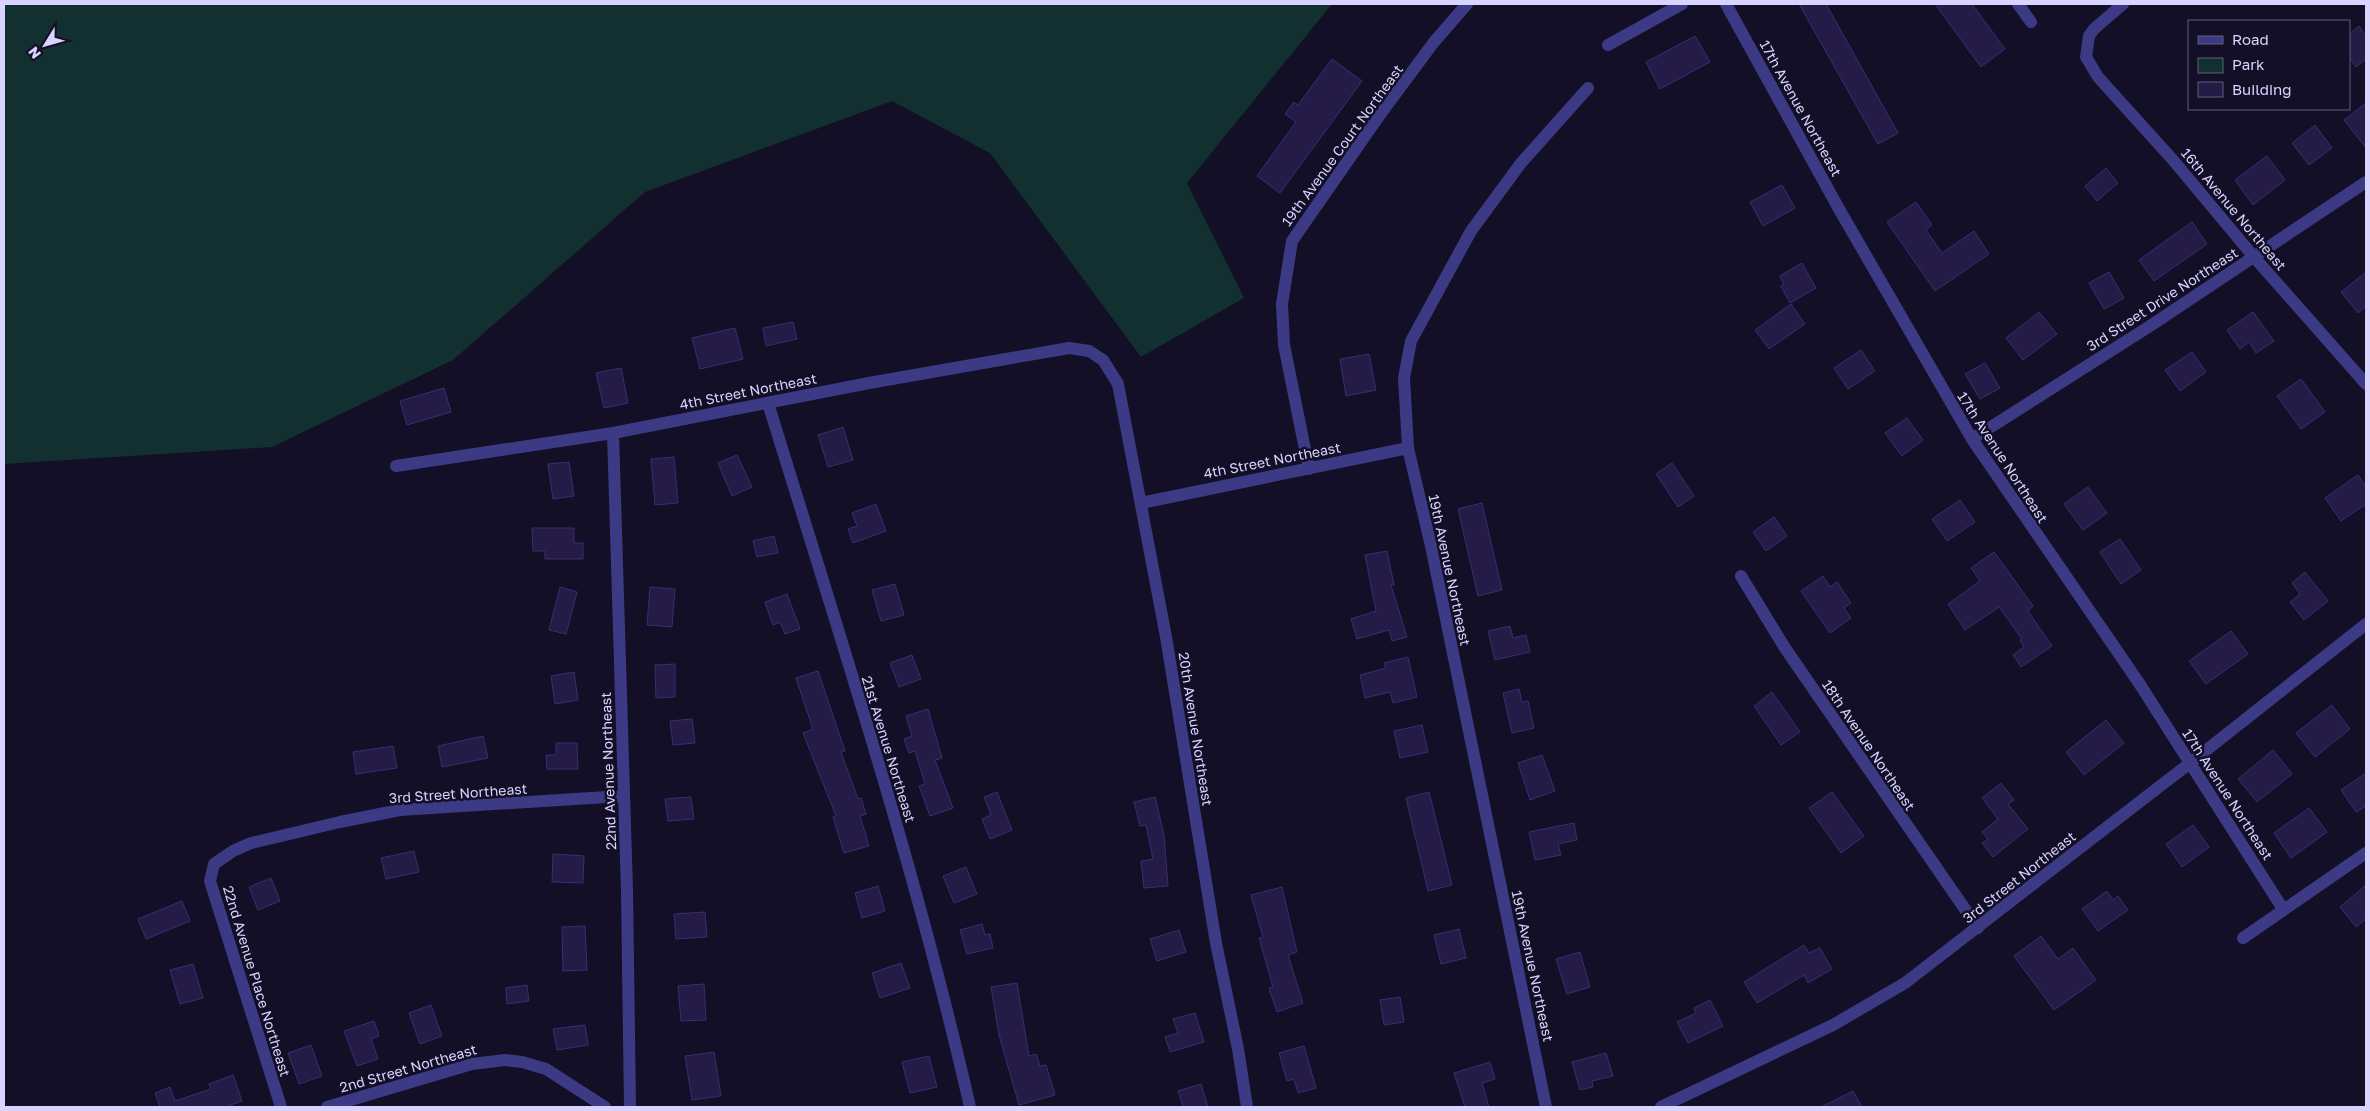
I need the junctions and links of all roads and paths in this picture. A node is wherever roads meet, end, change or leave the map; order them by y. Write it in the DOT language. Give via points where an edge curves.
graph roads {
  1 [pos="1468,4"];
  2 [pos="1682,4"];
  3 [pos="1726,4"];
  4 [pos="2018,4"];
  5 [pos="2123,4"];
  6 [pos="2031,22"];
  7 [pos="1608,44"];
  8 [pos="1588,88"];
  9 [pos="2366,182"];
  10 [pos="2254,257"];
  11 [pos="1103,360"];
  12 [pos="2366,384"];
  13 [pos="768,403"];
  14 [pos="613,433"];
  15 [pos="1972,439"];
  16 [pos="1408,448"];
  17 [pos="396,466"];
  18 [pos="1309,468"];
  19 [pos="1141,504"];
  20 [pos="1740,576"];
  21 [pos="2366,624"];
  22 [pos="2190,763"];
  23 [pos="623,796"];
  24 [pos="2366,853"];
  25 [pos="214,864"];
  26 [pos="2284,910"];
  27 [pos="1978,928"];
  28 [pos="2243,938"];
  29 [pos="281,1107"];
  30 [pos="326,1107"];
  31 [pos="605,1107"];
  32 [pos="630,1107"];
  33 [pos="970,1107"];
  34 [pos="1247,1107"];
  35 [pos="1546,1107"];
  36 [pos="1661,1107"];
  1 -- 18 [label="street, 19th Avenue Court Northeast" via="1434,42 1379,116 1292,241 1282,304 1282,330"];
  2 -- 7 [label="street"];
  3 -- 15 [label="street, 17th Avenue Northeast" via="1839,209"];
  4 -- 6 [label="street"];
  5 -- 10 [label="street, 16th Avenue Northeast" via="2089,36 2086,57 2098,77"];
  8 -- 16 [label="street, 19th Avenue Northeast" via="1521,163 1471,231 1411,340 1404,378"];
  9 -- 10 [label="street, 3rd Street Drive Northeast"];
  10 -- 12 [label="street, 16th Avenue Northeast"];
  10 -- 15 [label="street, 3rd Street Drive Northeast"];
  11 -- 13 [label="street, 4th Street Northeast" via="1088,351 1069,348"];
  11 -- 19 [label="street, 20th Avenue Northeast" via="1118,384"];
  13 -- 14 [label="street, 4th Street Northeast"];
  13 -- 33 [label="street, 21st Avenue Northeast" via="891,804 950,1018"];
  14 -- 17 [label="street, 4th Street Northeast"];
  14 -- 23 [label="street, 22nd Avenue Northeast"];
  15 -- 22 [label="street, 17th Avenue Northeast"];
  16 -- 18 [label="street, 4th Street Northeast"];
  16 -- 35 [label="street, 19th Avenue Northeast"];
  18 -- 19 [label="street, 4th Street Northeast"];
  19 -- 34 [label="street, 20th Avenue Northeast"];
  20 -- 27 [label="street, 18th Avenue Northeast" via="1784,648"];
  21 -- 22 [label="street, 3rd Street Northeast"];
  22 -- 26 [label="street, 17th Avenue Northeast"];
  22 -- 27 [label="street, 3rd Street Northeast"];
  23 -- 25 [label="street, 3rd Street Northeast" via="400,810 251,843 223,856"];
  23 -- 32 [label="street, 22nd Avenue Northeast"];
  24 -- 26 [label="street"];
  25 -- 29 [label="street, 22nd Avenue Place Northeast" via="210,881"];
  26 -- 28 [label="street"];
  27 -- 36 [label="street, 3rd Street Northeast" via="1905,983 1841,1020"];
  30 -- 31 [label="street, 2nd Street Northeast" via="472,1064 505,1060 546,1069"];
}
